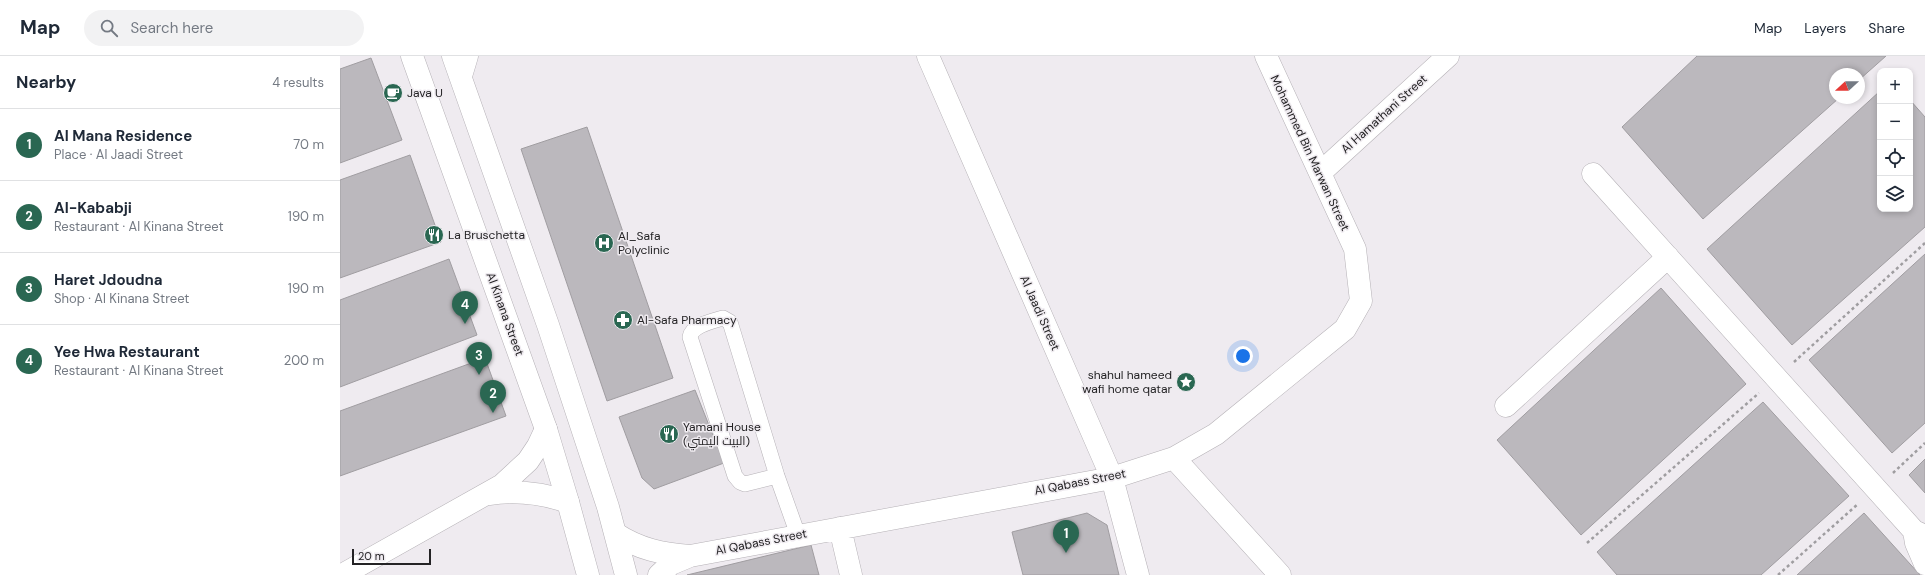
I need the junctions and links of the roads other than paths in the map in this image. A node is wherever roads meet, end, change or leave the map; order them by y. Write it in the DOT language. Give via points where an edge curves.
graph roads {
  1 [pos="412,56"];
  2 [pos="928,56"];
  3 [pos="1266,56"];
  4 [pos="1448,56"];
  5 [pos="461,63"];
  6 [pos="1320,173"];
  7 [pos="1593,174"];
  8 [pos="1355,249"];
  9 [pos="1668,257"];
  10 [pos="1506,406"];
  11 [pos="546,429"];
  12 [pos="1174,458"];
  13 [pos="777,476"];
  14 [pos="1112,478"];
  15 [pos="486,494"];
  16 [pos="568,502"];
  17 [pos="840,528"];
  18 [pos="616,534"];
  19 [pos="1920,534"];
  20 [pos="798,535"];
  21 [pos="690,556"];
  22 [pos="1925,564"];
  23 [pos="342,575"];
  24 [pos="588,575"];
  25 [pos="626,575"];
  26 [pos="659,575"];
  27 [pos="851,575"];
  28 [pos="1138,575"];
  29 [pos="1280,575"];
  1 -- 11 [label="street, Al Kinana Street"];
  2 -- 14 [label="street, Al Jaadi Street"];
  3 -- 6 [label="street, Mohammed Bin Marwan Street"];
  4 -- 6 [label="street, Al Hamathani Street"];
  5 -- 18 [label="street"];
  6 -- 8 [label="street, Mohammed Bin Marwan Street"];
  7 -- 9 [label="street"];
  8 -- 12 [label="street, Al Qabass Street" via="1361,301 1345,329 1216,434"];
  9 -- 10 [label="street"];
  9 -- 19 [label="street"];
  11 -- 15 [label="street" via="528,461 502,485"];
  11 -- 16 [label="street, Al Kinana Street"];
  12 -- 14 [label="street, Al Qabass Street"];
  12 -- 29 [label="street"];
  13 -- 13 [label="lane" via="730,322 723,318 695,328 690,336 735,476 745,484"];
  13 -- 20 [label="lane"];
  14 -- 17 [label="street, Al Qabass Street"];
  14 -- 28 [label="street, Al Jaadi Street"];
  15 -- 16 [label="street" via="531,493"];
  15 -- 23 [label="street"];
  16 -- 24 [label="street, Al Kinana Street"];
  17 -- 20 [label="street, Al Qabass Street"];
  17 -- 27 [label="street"];
  18 -- 21 [label="street, Al Qabass Street" via="649,551"];
  18 -- 25 [label="street"];
  19 -- 22 [label="street" via="1916,543"];
  20 -- 21 [label="street, Al Qabass Street"];
  21 -- 26 [label="street, Al Qabass Street" via="671,564"];
}
